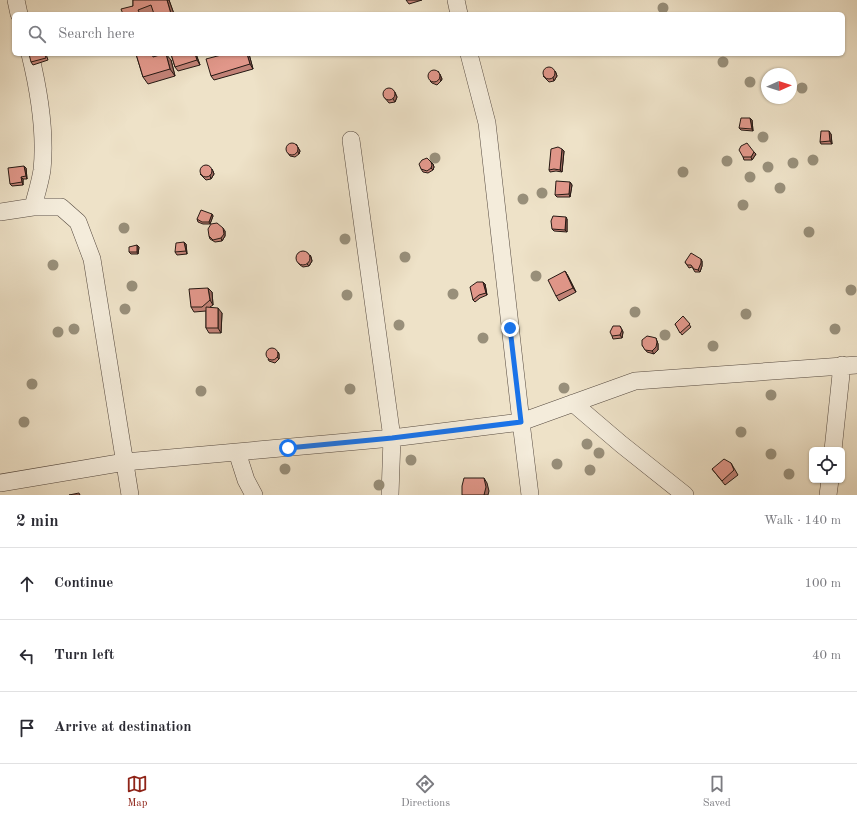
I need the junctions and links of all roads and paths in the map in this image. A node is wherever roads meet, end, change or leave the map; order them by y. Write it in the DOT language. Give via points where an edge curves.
graph roads {
  1 [pos="16,0"];
  2 [pos="456,0"];
  3 [pos="19,12"];
  4 [pos="459,12"];
  5 [pos="30,56"];
  6 [pos="470,56"];
  7 [pos="351,140"];
  8 [pos="33,207"];
  9 [pos="0,212"];
  10 [pos="850,365"];
  11 [pos="573,403"];
  12 [pos="521,422"];
  13 [pos="392,438"];
  14 [pos="834,447"];
  15 [pos="237,452"];
  16 [pos="125,462"];
  17 [pos="0,483"];
  18 [pos="830,483"];
  19 [pos="130,495"];
  20 [pos="254,495"];
  21 [pos="390,495"];
  22 [pos="530,495"];
  23 [pos="685,495"];
  24 [pos="828,495"];
  1 -- 3 [label="street"];
  2 -- 4 [label="street"];
  5 -- 8 [label="street" via="38,86 43,129 42,171"];
  6 -- 12 [label="street" via="487,123"];
  7 -- 13 [label="street"];
  8 -- 9 [label="street"];
  8 -- 16 [label="street" via="61,207 78,222 92,260"];
  10 -- 11 [label="street" via="635,381"];
  10 -- 14 [label="street"];
  11 -- 12 [label="street"];
  11 -- 23 [label="street"];
  12 -- 13 [label="street"];
  12 -- 22 [label="street"];
  13 -- 15 [label="street"];
  13 -- 21 [label="street"];
  15 -- 16 [label="street"];
  15 -- 20 [label="street"];
  16 -- 17 [label="street"];
  16 -- 19 [label="street"];
  18 -- 24 [label="street"];
}
